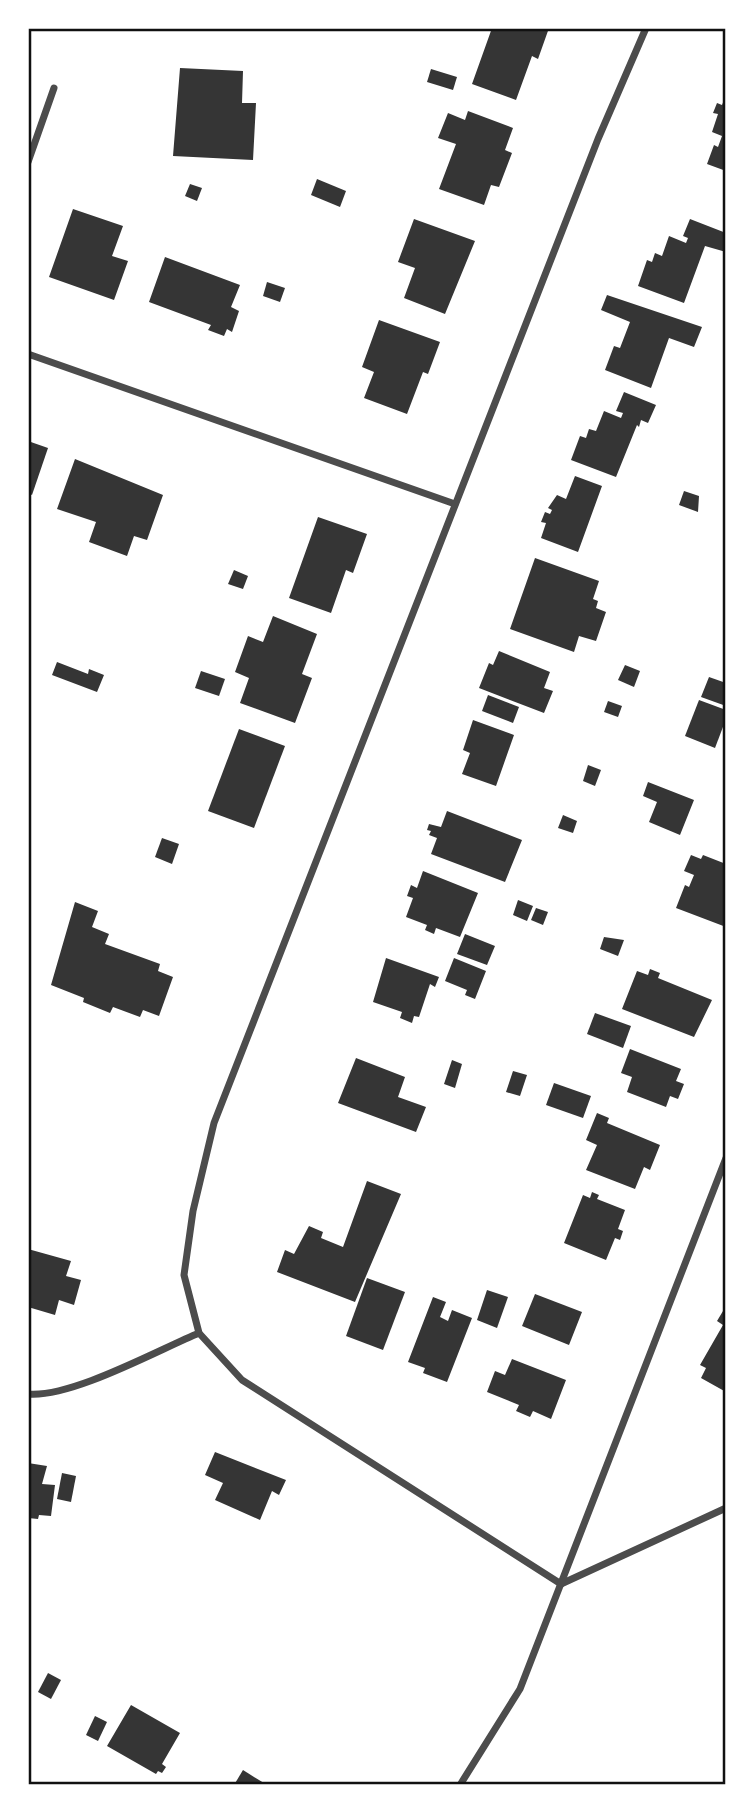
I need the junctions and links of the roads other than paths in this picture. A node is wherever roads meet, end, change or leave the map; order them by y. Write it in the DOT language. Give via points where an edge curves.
graph roads {
  1 [pos="646,28"];
  2 [pos="54,88"];
  3 [pos="28,162"];
  4 [pos="28,354"];
  5 [pos="455,504"];
  6 [pos="726,1158"];
  7 [pos="199,1333"];
  8 [pos="28,1394"];
  9 [pos="726,1508"];
  10 [pos="561,1584"];
  11 [pos="460,1785"];
  1 -- 5 [label="street"];
  2 -- 3 [label="street"];
  4 -- 5 [label="street"];
  5 -- 7 [label="street" via="214,1123 193,1211 184,1275"];
  6 -- 10 [label="street"];
  7 -- 8 [label="street" via="79,1384 45,1396"];
  7 -- 10 [label="street" via="242,1380"];
  9 -- 10 [label="street"];
  10 -- 11 [label="street" via="520,1689"];
}
